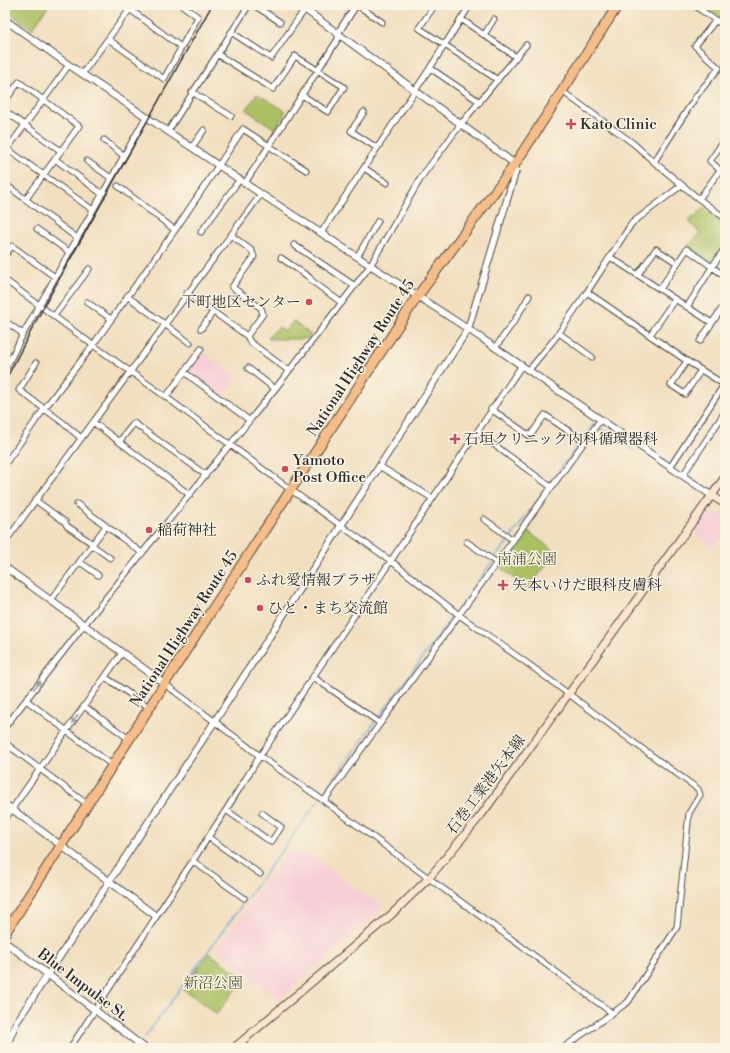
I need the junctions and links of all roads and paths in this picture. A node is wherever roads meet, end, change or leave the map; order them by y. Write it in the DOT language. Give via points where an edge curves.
graph roads {
  1 [pos="124,5"];
  2 [pos="182,5"];
  3 [pos="249,5"];
  4 [pos="254,5"];
  5 [pos="299,5"];
  6 [pos="312,5"];
  7 [pos="357,5"];
  8 [pos="434,5"];
  9 [pos="618,5"];
  10 [pos="694,5"];
  11 [pos="469,6"];
  12 [pos="131,7"];
  13 [pos="306,11"];
  14 [pos="461,19"];
  15 [pos="494,19"];
  16 [pos="5,20"];
  17 [pos="716,20"];
  18 [pos="280,22"];
  19 [pos="382,22"];
  20 [pos="725,27"];
  21 [pos="231,32"];
  22 [pos="338,33"];
  23 [pos="484,35"];
  24 [pos="108,38"];
  25 [pos="445,44"];
  26 [pos="526,45"];
  27 [pos="182,47"];
  28 [pos="217,54"];
  29 [pos="516,57"];
  30 [pos="69,65"];
  31 [pos="430,68"];
  32 [pos="318,70"];
  33 [pos="82,74"];
  34 [pos="498,80"];
  35 [pos="415,91"];
  36 [pos="562,91"];
  37 [pos="192,92"];
  38 [pos="302,95"];
  39 [pos="43,100"];
  40 [pos="5,101"];
  41 [pos="480,102"];
  42 [pos="5,111"];
  43 [pos="364,112"];
  44 [pos="231,116"];
  45 [pos="146,117"];
  46 [pos="462,124"];
  47 [pos="25,125"];
  48 [pos="204,130"];
  49 [pos="168,131"];
  50 [pos="725,139"];
  51 [pos="104,140"];
  52 [pos="268,146"];
  53 [pos="192,147"];
  54 [pos="377,148"];
  55 [pos="6,150"];
  56 [pos="61,151"];
  57 [pos="124,156"];
  58 [pos="55,159"];
  59 [pos="87,161"];
  60 [pos="654,162"];
  61 [pos="516,164"];
  62 [pos="220,165"];
  63 [pos="364,168"];
  64 [pos="306,170"];
  65 [pos="44,174"];
  66 [pos="111,178"];
  67 [pos="242,181"];
  68 [pos="387,183"];
  69 [pos="5,184"];
  70 [pos="682,185"];
  71 [pos="118,186"];
  72 [pos="102,194"];
  73 [pos="261,194"];
  74 [pos="26,199"];
  75 [pos="699,199"];
  76 [pos="93,210"];
  77 [pos="725,218"];
  78 [pos="378,222"];
  79 [pos="37,230"];
  80 [pos="175,230"];
  81 [pos="201,232"];
  82 [pos="321,233"];
  83 [pos="231,235"];
  84 [pos="77,238"];
  85 [pos="294,246"];
  86 [pos="725,248"];
  87 [pos="69,252"];
  88 [pos="5,255"];
  89 [pos="357,257"];
  90 [pos="610,257"];
  91 [pos="280,258"];
  92 [pos="677,263"];
  93 [pos="370,266"];
  94 [pos="712,267"];
  95 [pos="89,269"];
  96 [pos="638,274"];
  97 [pos="725,276"];
  98 [pos="55,277"];
  99 [pos="5,280"];
  100 [pos="355,286"];
  101 [pos="660,288"];
  102 [pos="587,292"];
  103 [pos="187,293"];
  104 [pos="127,296"];
  105 [pos="529,296"];
  106 [pos="417,297"];
  107 [pos="675,299"];
  108 [pos="87,302"];
  109 [pos="342,303"];
  110 [pos="725,304"];
  111 [pos="39,305"];
  112 [pos="687,307"];
  113 [pos="213,312"];
  114 [pos="54,316"];
  115 [pos="111,318"];
  116 [pos="5,320"];
  117 [pos="712,323"];
  118 [pos="165,324"];
  119 [pos="201,329"];
  120 [pos="468,329"];
  121 [pos="559,333"];
  122 [pos="23,334"];
  123 [pos="650,335"];
  124 [pos="247,336"];
  125 [pos="700,341"];
  126 [pos="190,343"];
  127 [pos="93,345"];
  128 [pos="495,348"];
  129 [pos="201,349"];
  130 [pos="592,357"];
  131 [pos="687,361"];
  132 [pos="36,363"];
  133 [pos="522,365"];
  134 [pos="248,368"];
  135 [pos="5,370"];
  136 [pos="529,370"];
  137 [pos="701,370"];
  138 [pos="289,371"];
  139 [pos="130,372"];
  140 [pos="184,372"];
  141 [pos="725,384"];
  142 [pos="275,389"];
  143 [pos="166,396"];
  144 [pos="44,409"];
  145 [pos="492,409"];
  146 [pos="725,412"];
  147 [pos="249,420"];
  148 [pos="93,422"];
  149 [pos="598,424"];
  150 [pos="476,432"];
  151 [pos="81,438"];
  152 [pos="583,441"];
  153 [pos="119,442"];
  154 [pos="230,444"];
  155 [pos="5,464"];
  156 [pos="379,466"];
  157 [pos="670,466"];
  158 [pos="206,475"];
  159 [pos="683,475"];
  160 [pos="725,476"];
  161 [pos="549,486"];
  162 [pos="291,490"];
  163 [pos="190,495"];
  164 [pos="711,495"];
  165 [pos="432,498"];
  166 [pos="35,500"];
  167 [pos="77,504"];
  168 [pos="725,504"];
  169 [pos="484,519"];
  170 [pos="340,525"];
  171 [pos="106,526"];
  172 [pos="511,539"];
  173 [pos="5,542"];
  174 [pos="467,542"];
  175 [pos="92,545"];
  176 [pos="142,553"];
  177 [pos="110,558"];
  178 [pos="391,561"];
  179 [pos="80,562"];
  180 [pos="494,562"];
  181 [pos="5,567"];
  182 [pos="98,575"];
  183 [pos="51,600"];
  184 [pos="457,613"];
  185 [pos="84,625"];
  186 [pos="122,653"];
  187 [pos="105,677"];
  188 [pos="313,677"];
  189 [pos="165,684"];
  190 [pos="568,693"];
  191 [pos="26,700"];
  192 [pos="84,706"];
  193 [pos="150,708"];
  194 [pos="215,721"];
  195 [pos="378,722"];
  196 [pos="5,727"];
  197 [pos="67,730"];
  198 [pos="129,739"];
  199 [pos="5,743"];
  200 [pos="260,756"];
  201 [pos="112,764"];
  202 [pos="40,768"];
  203 [pos="321,799"];
  204 [pos="5,804"];
  205 [pos="87,804"];
  206 [pos="12,810"];
  207 [pos="226,810"];
  208 [pos="262,813"];
  209 [pos="5,820"];
  210 [pos="208,837"];
  211 [pos="61,845"];
  212 [pos="193,861"];
  213 [pos="260,874"];
  214 [pos="429,878"];
  215 [pos="110,882"];
  216 [pos="244,898"];
  217 [pos="156,916"];
  218 [pos="5,933"];
  219 [pos="5,942"];
  220 [pos="49,975"];
  221 [pos="94,1010"];
  222 [pos="612,1013"];
  223 [pos="7,1041"];
  224 [pos="8,1048"];
  225 [pos="70,1048"];
  226 [pos="145,1048"];
  227 [pos="234,1048"];
  228 [pos="563,1048"];
  1 -- 12 [label="street"];
  2 -- 27 [label="street" via="198,17"];
  3 -- 21 [label="street"];
  4 -- 18 [label="street"];
  5 -- 13 [label="street"];
  6 -- 13 [label="street"];
  7 -- 19 [label="street"];
  7 -- 22 [label="street"];
  8 -- 25 [label="street" via="419,28"];
  9 -- 36 [label="highway, National Highway Route 45"];
  10 -- 17 [label="street"];
  11 -- 14 [label="street"];
  12 -- 24 [label="street"];
  12 -- 27 [label="street"];
  13 -- 21 [label="street" via="272,58"];
  13 -- 22 [label="street"];
  14 -- 23 [label="street"];
  14 -- 25 [label="street"];
  15 -- 23 [label="street"];
  16 -- 30 [label="street"];
  17 -- 20 [label="street"];
  17 -- 60 [label="street" via="695,46 719,68 697,95"];
  21 -- 28 [label="street"];
  22 -- 32 [label="street" via="338,39"];
  22 -- 35 [label="street"];
  23 -- 29 [label="street"];
  24 -- 27 [label="street" via="164,79"];
  24 -- 33 [label="street"];
  25 -- 31 [label="street"];
  25 -- 34 [label="street"];
  26 -- 29 [label="street"];
  28 -- 32 [label="street" via="273,89 295,56"];
  28 -- 37 [label="street"];
  29 -- 34 [label="street"];
  30 -- 33 [label="street"];
  30 -- 39 [label="street"];
  31 -- 35 [label="street"];
  31 -- 41 [label="street"];
  32 -- 38 [label="street"];
  32 -- 38 [label="street" via="344,87 328,112"];
  33 -- 45 [label="street"];
  34 -- 41 [label="street"];
  35 -- 46 [label="street"];
  35 -- 54 [label="street"];
  36 -- 60 [label="street" via="634,144"];
  36 -- 61 [label="highway, National Highway Route 45"];
  37 -- 44 [label="street"];
  37 -- 49 [label="street"];
  38 -- 52 [label="street"];
  39 -- 40 [label="street" via="19,82"];
  39 -- 47 [label="street"];
  39 -- 56 [label="street" via="79,126"];
  41 -- 46 [label="street"];
  42 -- 47 [label="street"];
  43 -- 54 [label="street" via="352,131"];
  45 -- 49 [label="street"];
  45 -- 57 [label="street"];
  46 -- 61 [label="street"];
  46 -- 93 [label="street" via="422,176"];
  47 -- 55 [label="street"];
  47 -- 56 [label="street"];
  48 -- 53 [label="street"];
  49 -- 53 [label="street"];
  50 -- 75 [label="street" via="710,161 720,170"];
  51 -- 57 [label="street"];
  52 -- 62 [label="street" via="243,129"];
  52 -- 64 [label="street"];
  52 -- 67 [label="street"];
  53 -- 62 [label="street"];
  54 -- 63 [label="street"];
  55 -- 65 [label="street"];
  56 -- 58 [label="street"];
  57 -- 66 [label="street"];
  58 -- 65 [label="street"];
  58 -- 72 [label="street"];
  59 -- 66 [label="street"];
  60 -- 70 [label="street"];
  61 -- 106 [label="highway, National Highway Route 45"];
  61 -- 120 [label="street"];
  62 -- 67 [label="street"];
  62 -- 80 [label="street"];
  63 -- 68 [label="street"];
  63 -- 82 [label="street"];
  65 -- 74 [label="street"];
  65 -- 76 [label="street"];
  66 -- 72 [label="street"];
  67 -- 73 [label="street"];
  67 -- 81 [label="street"];
  69 -- 74 [label="street"];
  70 -- 75 [label="street"];
  70 -- 90 [label="street" via="632,223"];
  71 -- 80 [label="street"];
  72 -- 76 [label="street"];
  73 -- 82 [label="street"];
  73 -- 83 [label="street"];
  74 -- 84 [label="street"];
  75 -- 77 [label="street"];
  76 -- 84 [label="street"];
  78 -- 89 [label="street"];
  79 -- 87 [label="street"];
  80 -- 104 [label="street"];
  82 -- 89 [label="street"];
  83 -- 103 [label="street"];
  83 -- 124 [label="street" via="252,251 254,257 232,287 261,308 264,314"];
  84 -- 87 [label="street"];
  85 -- 100 [label="street"];
  86 -- 94 [label="street"];
  87 -- 98 [label="street"];
  88 -- 98 [label="street" via="12,246"];
  89 -- 93 [label="street"];
  90 -- 96 [label="street"];
  90 -- 102 [label="street"];
  91 -- 109 [label="street"];
  92 -- 94 [label="street" via="687,249"];
  92 -- 96 [label="street" via="656,249"];
  92 -- 101 [label="street"];
  93 -- 100 [label="street"];
  93 -- 106 [label="street"];
  94 -- 97 [label="street"];
  94 -- 112 [label="street"];
  95 -- 114 [label="street"];
  96 -- 101 [label="street"];
  98 -- 111 [label="street"];
  99 -- 111 [label="street"];
  100 -- 109 [label="street"];
  101 -- 107 [label="street"];
  102 -- 121 [label="street"];
  102 -- 123 [label="street"];
  103 -- 113 [label="street"];
  103 -- 118 [label="street"];
  104 -- 115 [label="street"];
  104 -- 118 [label="street"];
  105 -- 128 [label="street"];
  106 -- 120 [label="street"];
  106 -- 162 [label="highway, National Highway Route 45"];
  107 -- 112 [label="street"];
  107 -- 123 [label="street"];
  108 -- 115 [label="street"];
  109 -- 138 [label="street"];
  110 -- 117 [label="street"];
  111 -- 114 [label="street"];
  111 -- 122 [label="street"];
  112 -- 117 [label="street"];
  113 -- 119 [label="street"];
  113 -- 124 [label="street"];
  114 -- 127 [label="street"];
  115 -- 127 [label="street"];
  116 -- 122 [label="street"];
  117 -- 125 [label="street"];
  118 -- 126 [label="street"];
  118 -- 139 [label="street"];
  120 -- 128 [label="street"];
  120 -- 156 [label="street"];
  121 -- 130 [label="street"];
  121 -- 136 [label="street"];
  122 -- 135 [label="street"];
  123 -- 131 [label="street"];
  124 -- 138 [label="street" via="250,342"];
  127 -- 139 [label="street"];
  127 -- 144 [label="street"];
  128 -- 133 [label="street"];
  129 -- 140 [label="street"];
  131 -- 137 [label="street"];
  131 -- 137 [label="street" via="671,385 685,394"];
  132 -- 144 [label="street" via="19,390"];
  133 -- 136 [label="street"];
  133 -- 145 [label="street"];
  134 -- 142 [label="street"];
  136 -- 149 [label="street"];
  137 -- 141 [label="street"];
  138 -- 142 [label="street"];
  139 -- 143 [label="street"];
  139 -- 148 [label="street"];
  140 -- 143 [label="street"];
  140 -- 147 [label="street"];
  141 -- 157 [label="street"];
  142 -- 147 [label="street"];
  143 -- 154 [label="street"];
  144 -- 151 [label="street"];
  144 -- 155 [label="street"];
  145 -- 150 [label="street"];
  145 -- 152 [label="street" via="530,436 545,415"];
  146 -- 159 [label="street"];
  147 -- 154 [label="street"];
  148 -- 151 [label="street"];
  148 -- 153 [label="street"];
  149 -- 152 [label="street"];
  149 -- 157 [label="street"];
  150 -- 161 [label="street"];
  150 -- 165 [label="street"];
  151 -- 166 [label="street"];
  152 -- 161 [label="street"];
  153 -- 158 [label="street" via="134,422"];
  153 -- 163 [label="street"];
  154 -- 158 [label="street"];
  154 -- 162 [label="street"];
  156 -- 165 [label="street"];
  156 -- 170 [label="street"];
  157 -- 159 [label="street"];
  158 -- 163 [label="street"];
  159 -- 164 [label="street"];
  160 -- 164 [label="main road, 石巻工業港矢本線"];
  161 -- 172 [label="street"];
  162 -- 170 [label="street"];
  162 -- 189 [label="highway, National Highway Route 45"];
  163 -- 176 [label="street"];
  164 -- 168 [label="main road"];
  164 -- 190 [label="main road, 石巻工業港矢本線"];
  165 -- 178 [label="street"];
  166 -- 173 [label="street"];
  166 -- 175 [label="street"];
  167 -- 171 [label="street"];
  169 -- 172 [label="street"];
  170 -- 178 [label="street"];
  170 -- 194 [label="street"];
  171 -- 175 [label="street"];
  171 -- 176 [label="street"];
  172 -- 180 [label="street"];
  174 -- 180 [label="street"];
  175 -- 177 [label="street"];
  175 -- 179 [label="street"];
  176 -- 185 [label="street"];
  178 -- 184 [label="street"];
  178 -- 188 [label="street"];
  179 -- 182 [label="street"];
  179 -- 183 [label="street"];
  180 -- 184 [label="street"];
  181 -- 183 [label="street"];
  183 -- 185 [label="street"];
  184 -- 190 [label="street"];
  184 -- 195 [label="street"];
  185 -- 186 [label="street"];
  191 -- 185 [label="street, one-way"];
  186 -- 187 [label="street"];
  186 -- 189 [label="street"];
  187 -- 192 [label="street"];
  187 -- 193 [label="street"];
  188 -- 195 [label="street"];
  188 -- 200 [label="street"];
  189 -- 193 [label="highway, National Highway Route 45"];
  189 -- 194 [label="street"];
  190 -- 214 [label="main road, 石巻工業港矢本線" via="482,814"];
  190 -- 222 [label="street" via="698,789 700,794 689,814 677,927 628,1002"];
  191 -- 196 [label="street"];
  191 -- 197 [label="street"];
  192 -- 197 [label="street, one-way"];
  192 -- 198 [label="street"];
  193 -- 198 [label="highway, National Highway Route 45"];
  194 -- 200 [label="street"];
  194 -- 215 [label="street"];
  195 -- 203 [label="street"];
  197 -- 201 [label="street"];
  197 -- 202 [label="street"];
  198 -- 201 [label="highway, National Highway Route 45"];
  199 -- 202 [label="street"];
  200 -- 203 [label="street"];
  200 -- 207 [label="street"];
  201 -- 205 [label="highway, National Highway Route 45"];
  202 -- 205 [label="street"];
  202 -- 206 [label="street"];
  203 -- 214 [label="street"];
  204 -- 206 [label="street"];
  205 -- 211 [label="highway, National Highway Route 45"];
  206 -- 209 [label="street"];
  206 -- 211 [label="street"];
  207 -- 208 [label="street" via="271,842 281,827"];
  207 -- 210 [label="street"];
  210 -- 212 [label="street"];
  210 -- 213 [label="street"];
  211 -- 215 [label="street"];
  211 -- 218 [label="highway, National Highway Route 45"];
  212 -- 216 [label="street"];
  212 -- 217 [label="street"];
  214 -- 222 [label="street"];
  214 -- 227 [label="main road, 石巻工業港矢本線" via="392,914"];
  215 -- 217 [label="street"];
  215 -- 220 [label="street"];
  217 -- 221 [label="street"];
  219 -- 220 [label="street, Blue Impulse St."];
  220 -- 221 [label="street, Blue Impulse St."];
  220 -- 223 [label="street"];
  221 -- 225 [label="street"];
  221 -- 226 [label="street, Blue Impulse St."];
  222 -- 228 [label="street"];
  223 -- 224 [label="street"];
}
